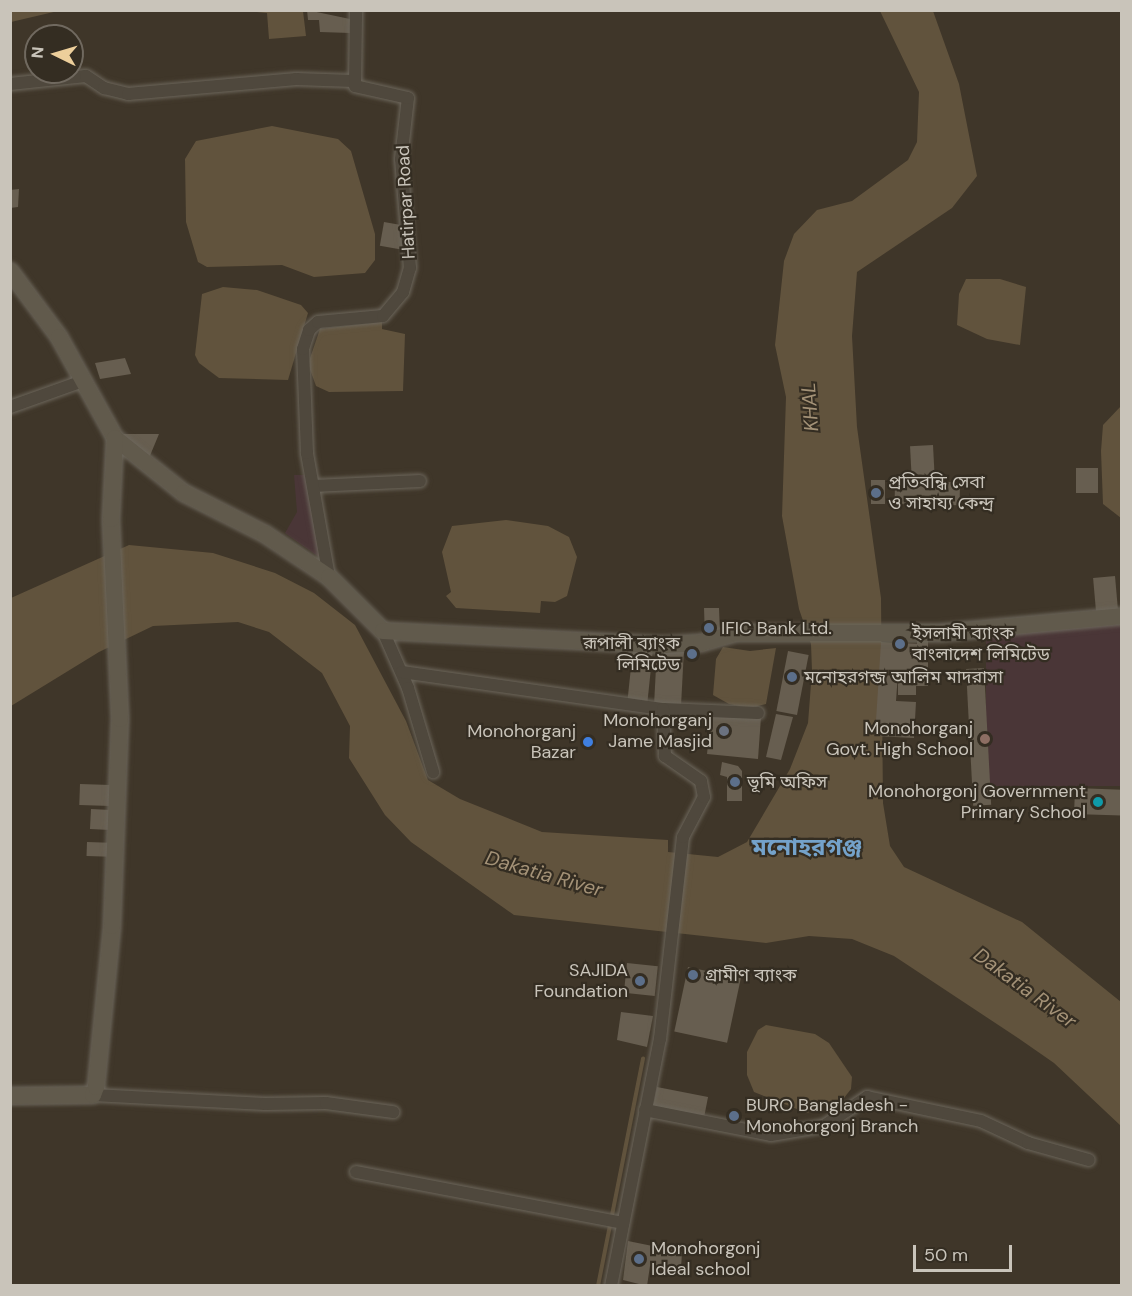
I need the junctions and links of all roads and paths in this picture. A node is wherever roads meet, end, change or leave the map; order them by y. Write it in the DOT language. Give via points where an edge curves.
graph roads {
  1 [pos="356,10"];
  2 [pos="353,81"];
  3 [pos="10,84"];
  4 [pos="10,270"];
  5 [pos="83,381"];
  6 [pos="10,407"];
  7 [pos="115,438"];
  8 [pos="420,481"];
  9 [pos="314,486"];
  10 [pos="329,577"];
  11 [pos="1122,616"];
  12 [pos="383,631"];
  13 [pos="402,672"];
  14 [pos="663,709"];
  15 [pos="758,713"];
  16 [pos="433,772"];
  17 [pos="93,1095"];
  18 [pos="10,1096"];
  19 [pos="645,1110"];
  20 [pos="393,1112"];
  21 [pos="1089,1160"];
  22 [pos="357,1172"];
  23 [pos="619,1222"];
  24 [pos="611,1286"];
  1 -- 2 [label="street"];
  2 -- 3 [label="street" via="296,79 128,94 104,88 86,76"];
  2 -- 9 [label="street, Hatirpar Road" via="365,89 408,98 401,159 410,268 403,292 383,316 318,322 309,330 300,371"];
  4 -- 5 [label="street" via="59,337"];
  5 -- 6 [label="street"];
  5 -- 7 [label="street"];
  7 -- 10 [label="street" via="184,493 265,534"];
  7 -- 17 [label="street" via="111,519 120,719 112,926"];
  8 -- 9 [label="street"];
  9 -- 10 [label="street, Hatirpar Road"];
  10 -- 12 [label="street"];
  11 -- 12 [label="street" via="940,633 735,633 701,643 664,645"];
  12 -- 13 [label="street"];
  13 -- 14 [label="street"];
  13 -- 16 [label="street"];
  14 -- 15 [label="street"];
  14 -- 19 [label="street" via="665,756 701,781 702,805 683,837 660,1039"];
  17 -- 18 [label="street"];
  17 -- 20 [label="street" via="265,1104 326,1103"];
  19 -- 21 [label="street" via="771,1135 824,1126 867,1097 981,1120 1028,1143"];
  19 -- 23 [label="street"];
  22 -- 23 [label="street"];
  23 -- 24 [label="street"];
}
